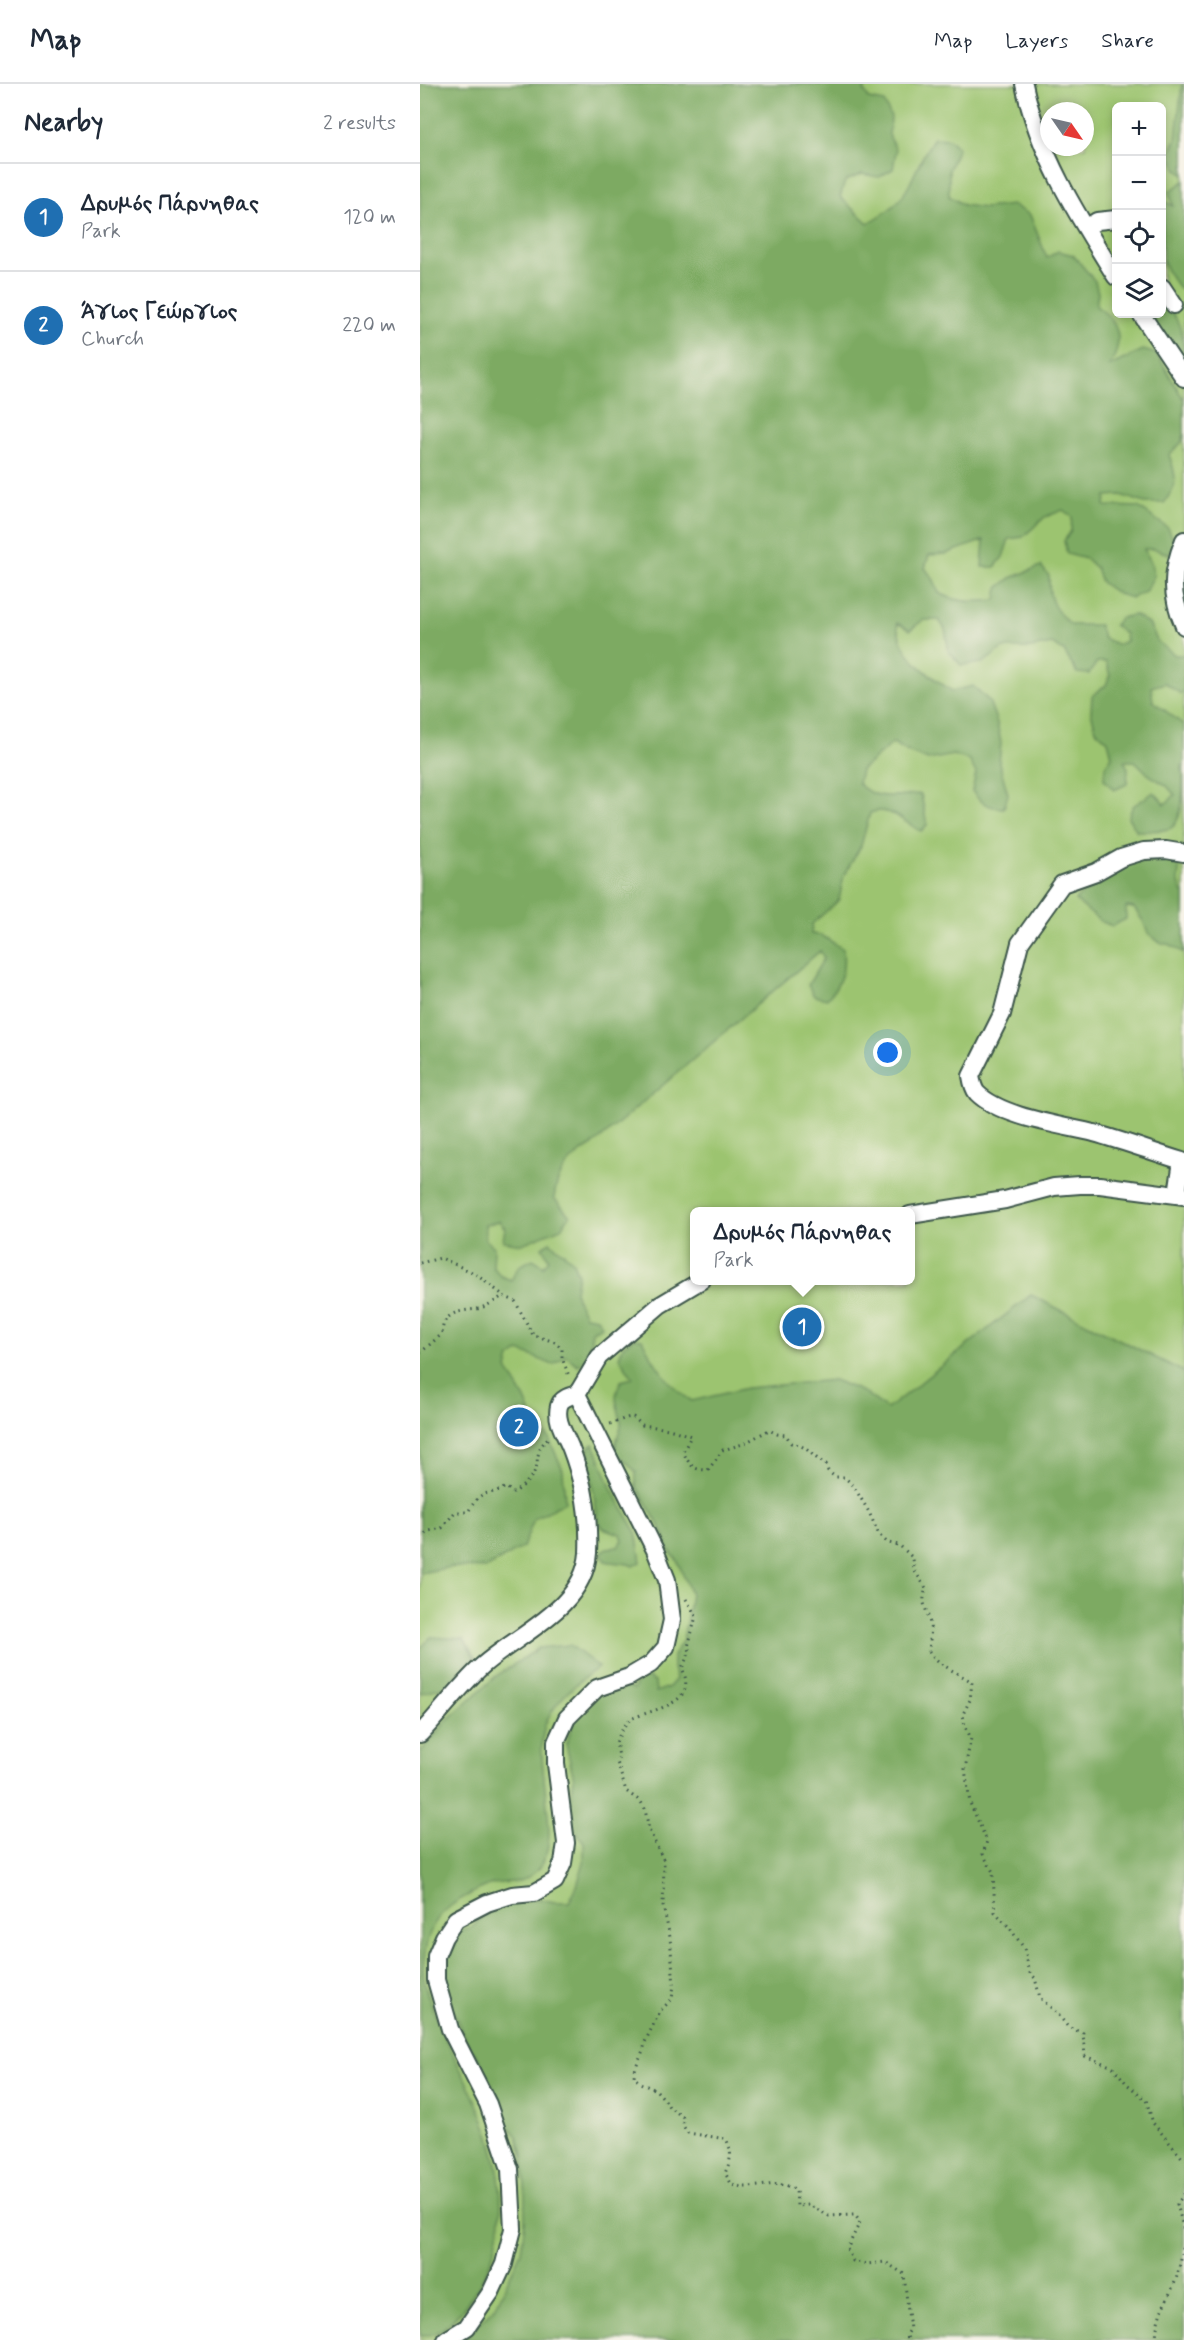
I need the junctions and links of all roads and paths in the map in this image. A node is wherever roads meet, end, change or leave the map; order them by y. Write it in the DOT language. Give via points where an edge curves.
graph roads {
  1 [pos="1024,84"];
  2 [pos="1112,219"];
  3 [pos="1086,228"];
  4 [pos="1112,270"];
  5 [pos="1166,294"];
  6 [pos="1174,305"];
  7 [pos="1144,318"];
  8 [pos="1184,378"];
  9 [pos="1184,540"];
  10 [pos="1184,626"];
  11 [pos="1184,853"];
  12 [pos="1180,1195"];
  13 [pos="915,1214"];
  14 [pos="420,1263"];
  15 [pos="695,1285"];
  16 [pos="503,1296"];
  17 [pos="420,1353"];
  18 [pos="577,1394"];
  19 [pos="593,1427"];
  20 [pos="562,1430"];
  21 [pos="420,1537"];
  22 [pos="667,1580"];
  23 [pos="420,1734"];
  24 [pos="1184,2160"];
  25 [pos="1184,2194"];
  26 [pos="1184,2230"];
  27 [pos="1184,2240"];
  28 [pos="446,2340"];
  29 [pos="908,2340"];
  30 [pos="1156,2340"];
  1 -- 3 [label="street" via="1038,134"];
  2 -- 3 [label="street" via="1097,221"];
  3 -- 4 [label="street"];
  5 -- 6 [label="street"];
  7 -- 8 [label="street"];
  9 -- 10 [label="street" via="1173,576 1174,596"];
  11 -- 12 [label="street" via="1144,851 1062,884 1020,943 1002,1014 971,1076 977,1093 1009,1111 1182,1161"];
  12 -- 13 [label="street" via="1100,1185 1054,1187 1005,1200"];
  14 -- 16 [label="path" via="441,1258 474,1273"];
  15 -- 18 [label="street" via="660,1305 599,1357"];
  16 -- 17 [label="path" via="478,1309 454,1311 442,1334"];
  16 -- 18 [label="path" via="515,1301 533,1335 555,1342 562,1350"];
  18 -- 19 [label="street"];
  18 -- 20 [label="street" via="559,1404"];
  19 -- 22 [label="street" via="656,1550"];
  19 -- 24 [label="path" via="633,1417 642,1425 691,1436 683,1452 691,1467 698,1470 708,1470 723,1450 743,1444 760,1432 769,1430 786,1435 791,1443 813,1452 835,1477 844,1477 853,1485 879,1535 913,1558 914,1570 926,1588 922,1600 931,1634 929,1651 952,1672 972,1682 963,1714 971,1738 965,1769 970,1803 987,1841 983,1854 993,1872 995,1912 1024,1948 1040,1998 1068,2027 1083,2033 1085,2056 1113,2067 1146,2100 1153,2123"];
  20 -- 21 [label="path" via="541,1444 534,1471 524,1486 513,1493 506,1487 481,1494 468,1512 455,1512 442,1528"];
  20 -- 23 [label="street" via="583,1489 587,1517 588,1554 582,1580 567,1600 482,1666"];
  22 -- 28 [label="street" via="672,1620 666,1647 651,1664 597,1688 567,1718 556,1742 566,1843 555,1881 534,1893 487,1903 456,1919 436,1956 436,1980 450,2029 488,2104 510,2169 513,2229 504,2264 491,2292 467,2327"];
  22 -- 29 [label="path" via="674,1580 696,1616 690,1651 682,1668 686,1687 675,1701 631,1719 616,1743 626,1791 645,1809 649,1830 664,1861 663,1906 674,1985 672,2000 660,2011 634,2067 634,2077 656,2090 683,2117 688,2133 726,2139 732,2160 725,2173 732,2185 744,2189 765,2184 788,2185 796,2190 797,2206 809,2205 829,2216 855,2215 860,2222 847,2248 853,2261 885,2262 904,2274"];
  25 -- 26 [label="path" via="1178,2204"];
  27 -- 30 [label="path" via="1182,2261 1162,2304"];
}
